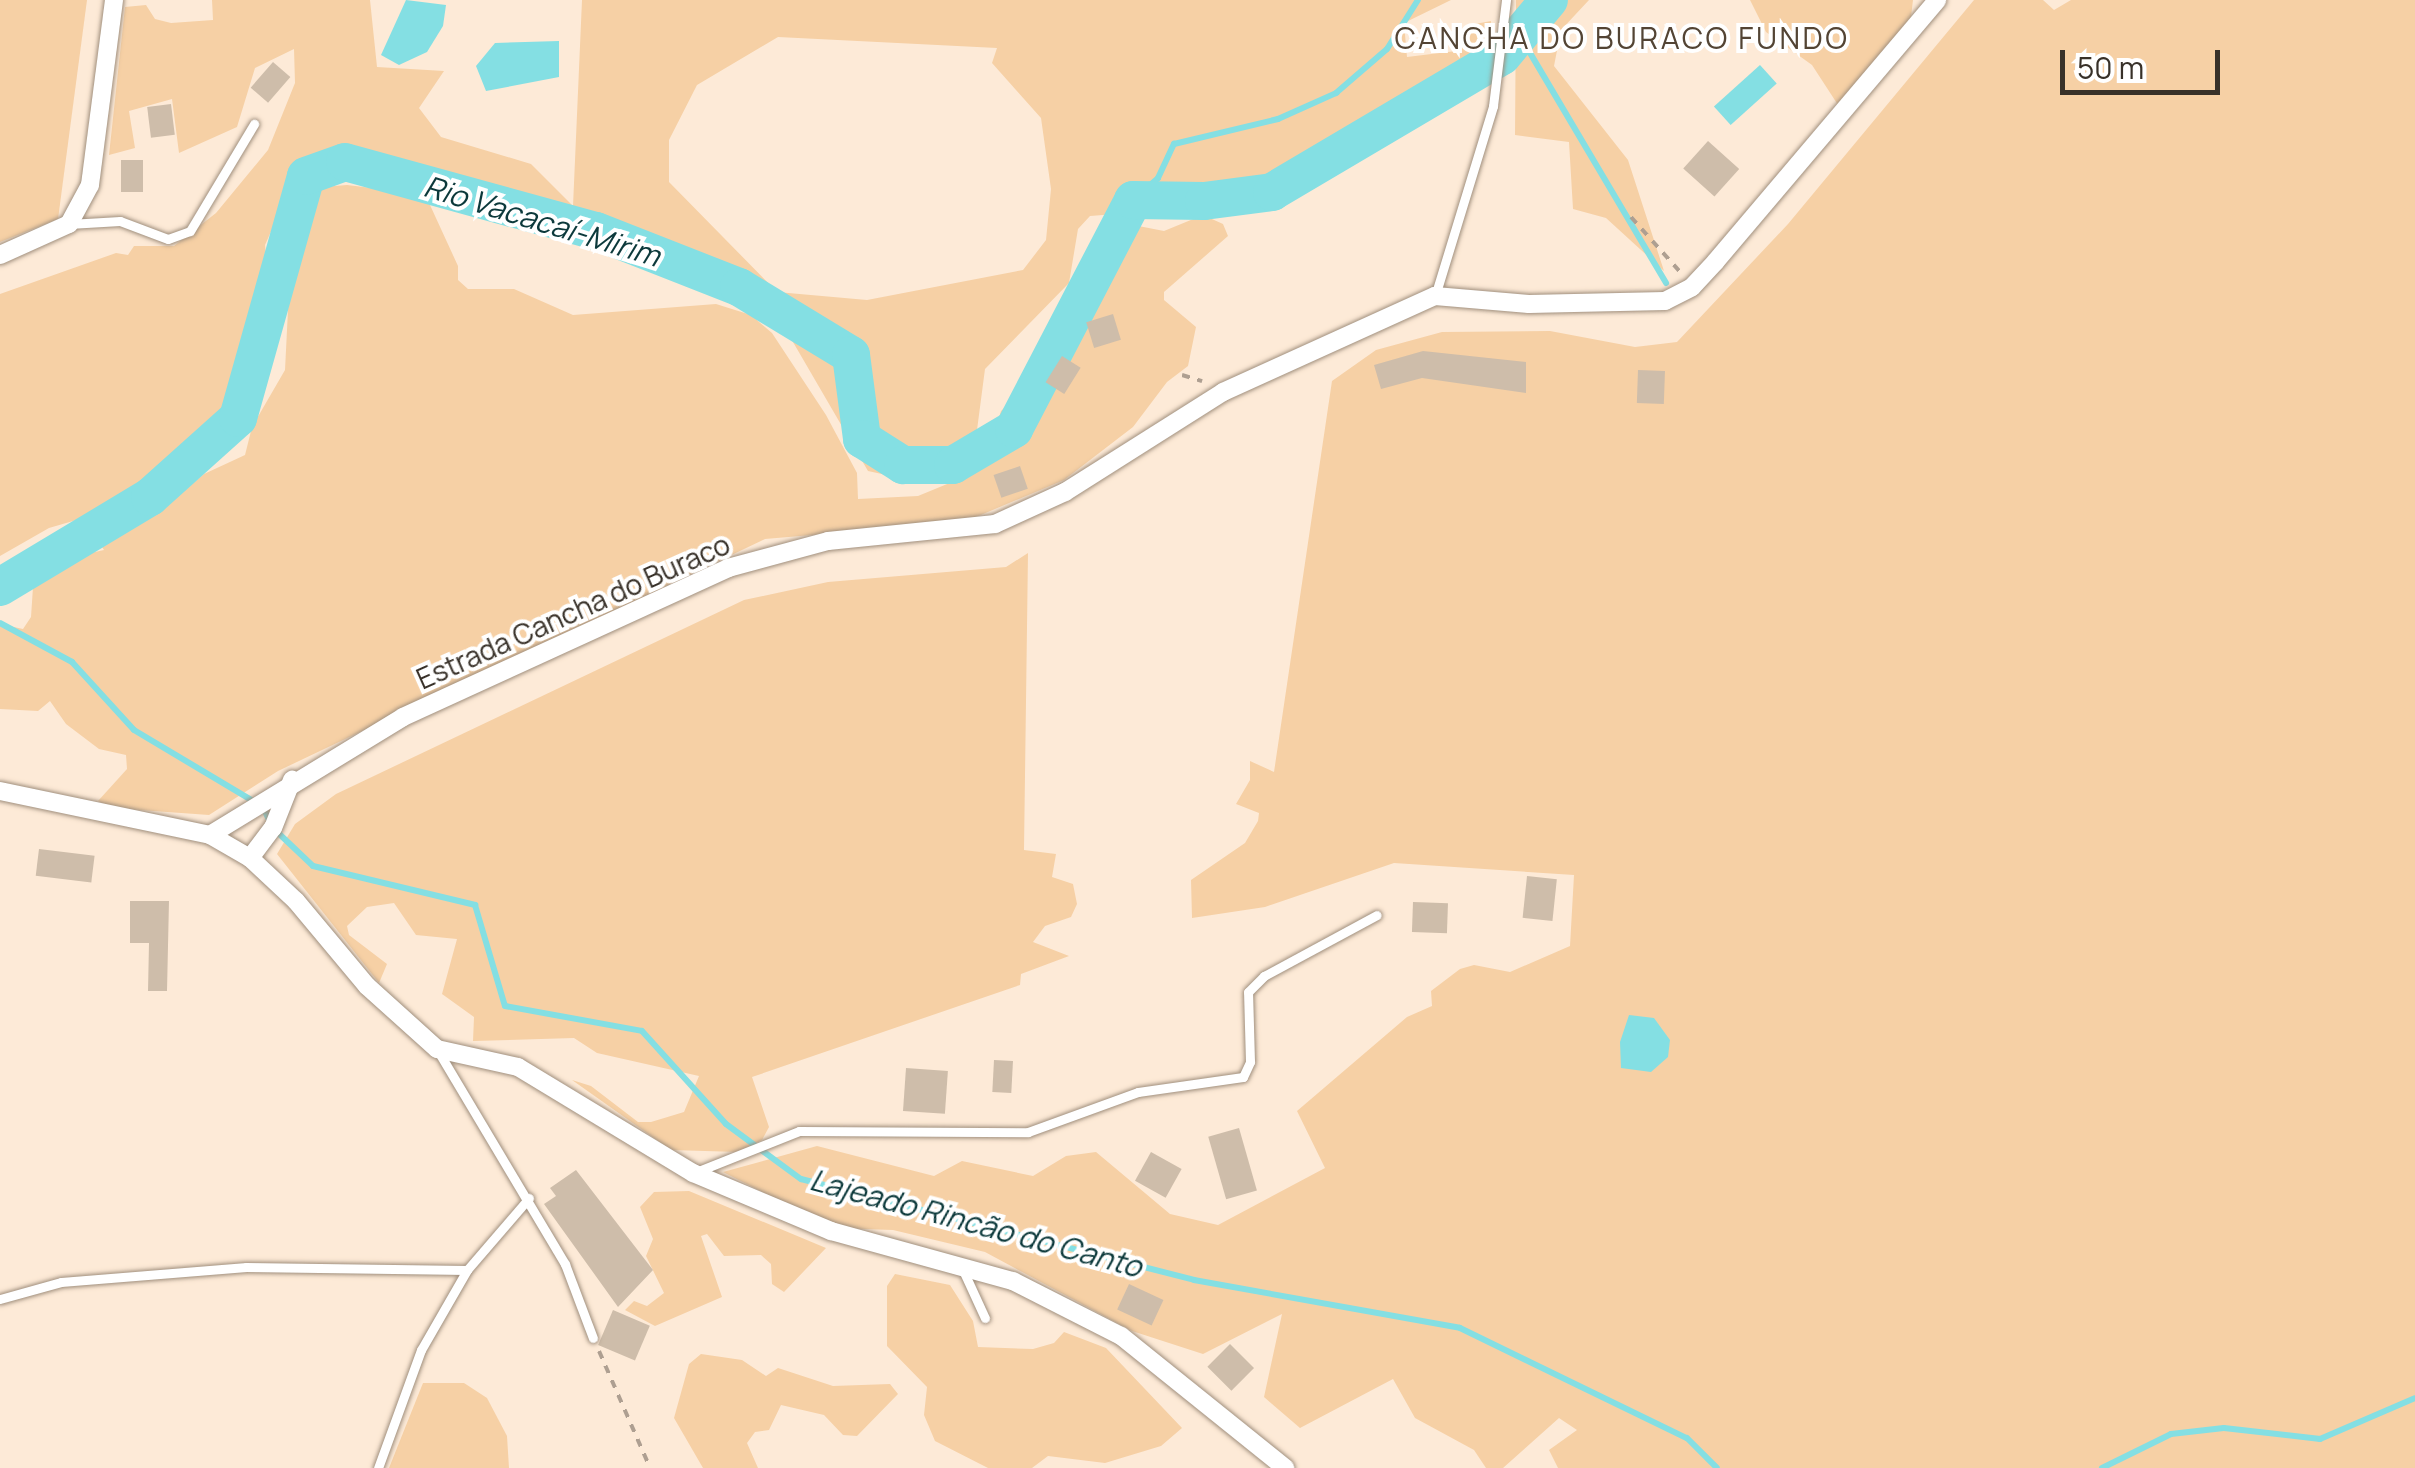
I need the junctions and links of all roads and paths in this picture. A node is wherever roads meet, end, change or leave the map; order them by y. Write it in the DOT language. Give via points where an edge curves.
graph roads {
  1 [pos="114,0"];
  2 [pos="1506,0"];
  3 [pos="1937,0"];
  4 [pos="254,124"];
  5 [pos="1631,217"];
  6 [pos="69,224"];
  7 [pos="0,255"];
  8 [pos="1692,287"];
  9 [pos="1435,296"];
  10 [pos="292,780"];
  11 [pos="0,791"];
  12 [pos="210,835"];
  13 [pos="250,858"];
  14 [pos="1377,915"];
  15 [pos="437,1049"];
  16 [pos="693,1173"];
  17 [pos="529,1198"];
  18 [pos="962,1268"];
  19 [pos="467,1270"];
  20 [pos="0,1299"];
  21 [pos="985,1318"];
  22 [pos="593,1338"];
  23 [pos="378,1468"];
  24 [pos="650,1468"];
  25 [pos="1285,1468"];
  1 -- 6 [label="street" via="97,151 90,184"];
  2 -- 9 [label="lane" via="1493,106"];
  3 -- 8 [label="street"];
  4 -- 6 [label="lane" via="190,231 168,239 120,220"];
  5 -- 8 [label="path"];
  6 -- 7 [label="street"];
  8 -- 9 [label="street, Estrada Cancha do Buraco" via="1665,301 1625,306"];
  9 -- 10 [label="street, Estrada Cancha do Buraco" via="1222,392 1065,492 995,524 828,542 728,568 403,717"];
  10 -- 12 [label="street, Estrada Cancha do Buraco"];
  10 -- 13 [label="street" via="274,828"];
  11 -- 12 [label="street"];
  12 -- 13 [label="street"];
  13 -- 15 [label="street" via="367,986"];
  14 -- 16 [label="lane" via="1264,976 1248,992 1250,1062 1242,1077 1138,1092 1028,1132 798,1131"];
  15 -- 16 [label="street" via="518,1067"];
  15 -- 17 [label="lane"];
  16 -- 18 [label="street" via="831,1232"];
  17 -- 19 [label="lane"];
  17 -- 22 [label="lane" via="565,1264"];
  18 -- 21 [label="lane"];
  18 -- 25 [label="street" via="1013,1281 1121,1336"];
  19 -- 20 [label="lane" via="246,1267 61,1282"];
  19 -- 23 [label="lane" via="422,1350"];
  22 -- 24 [label="path"];
}
